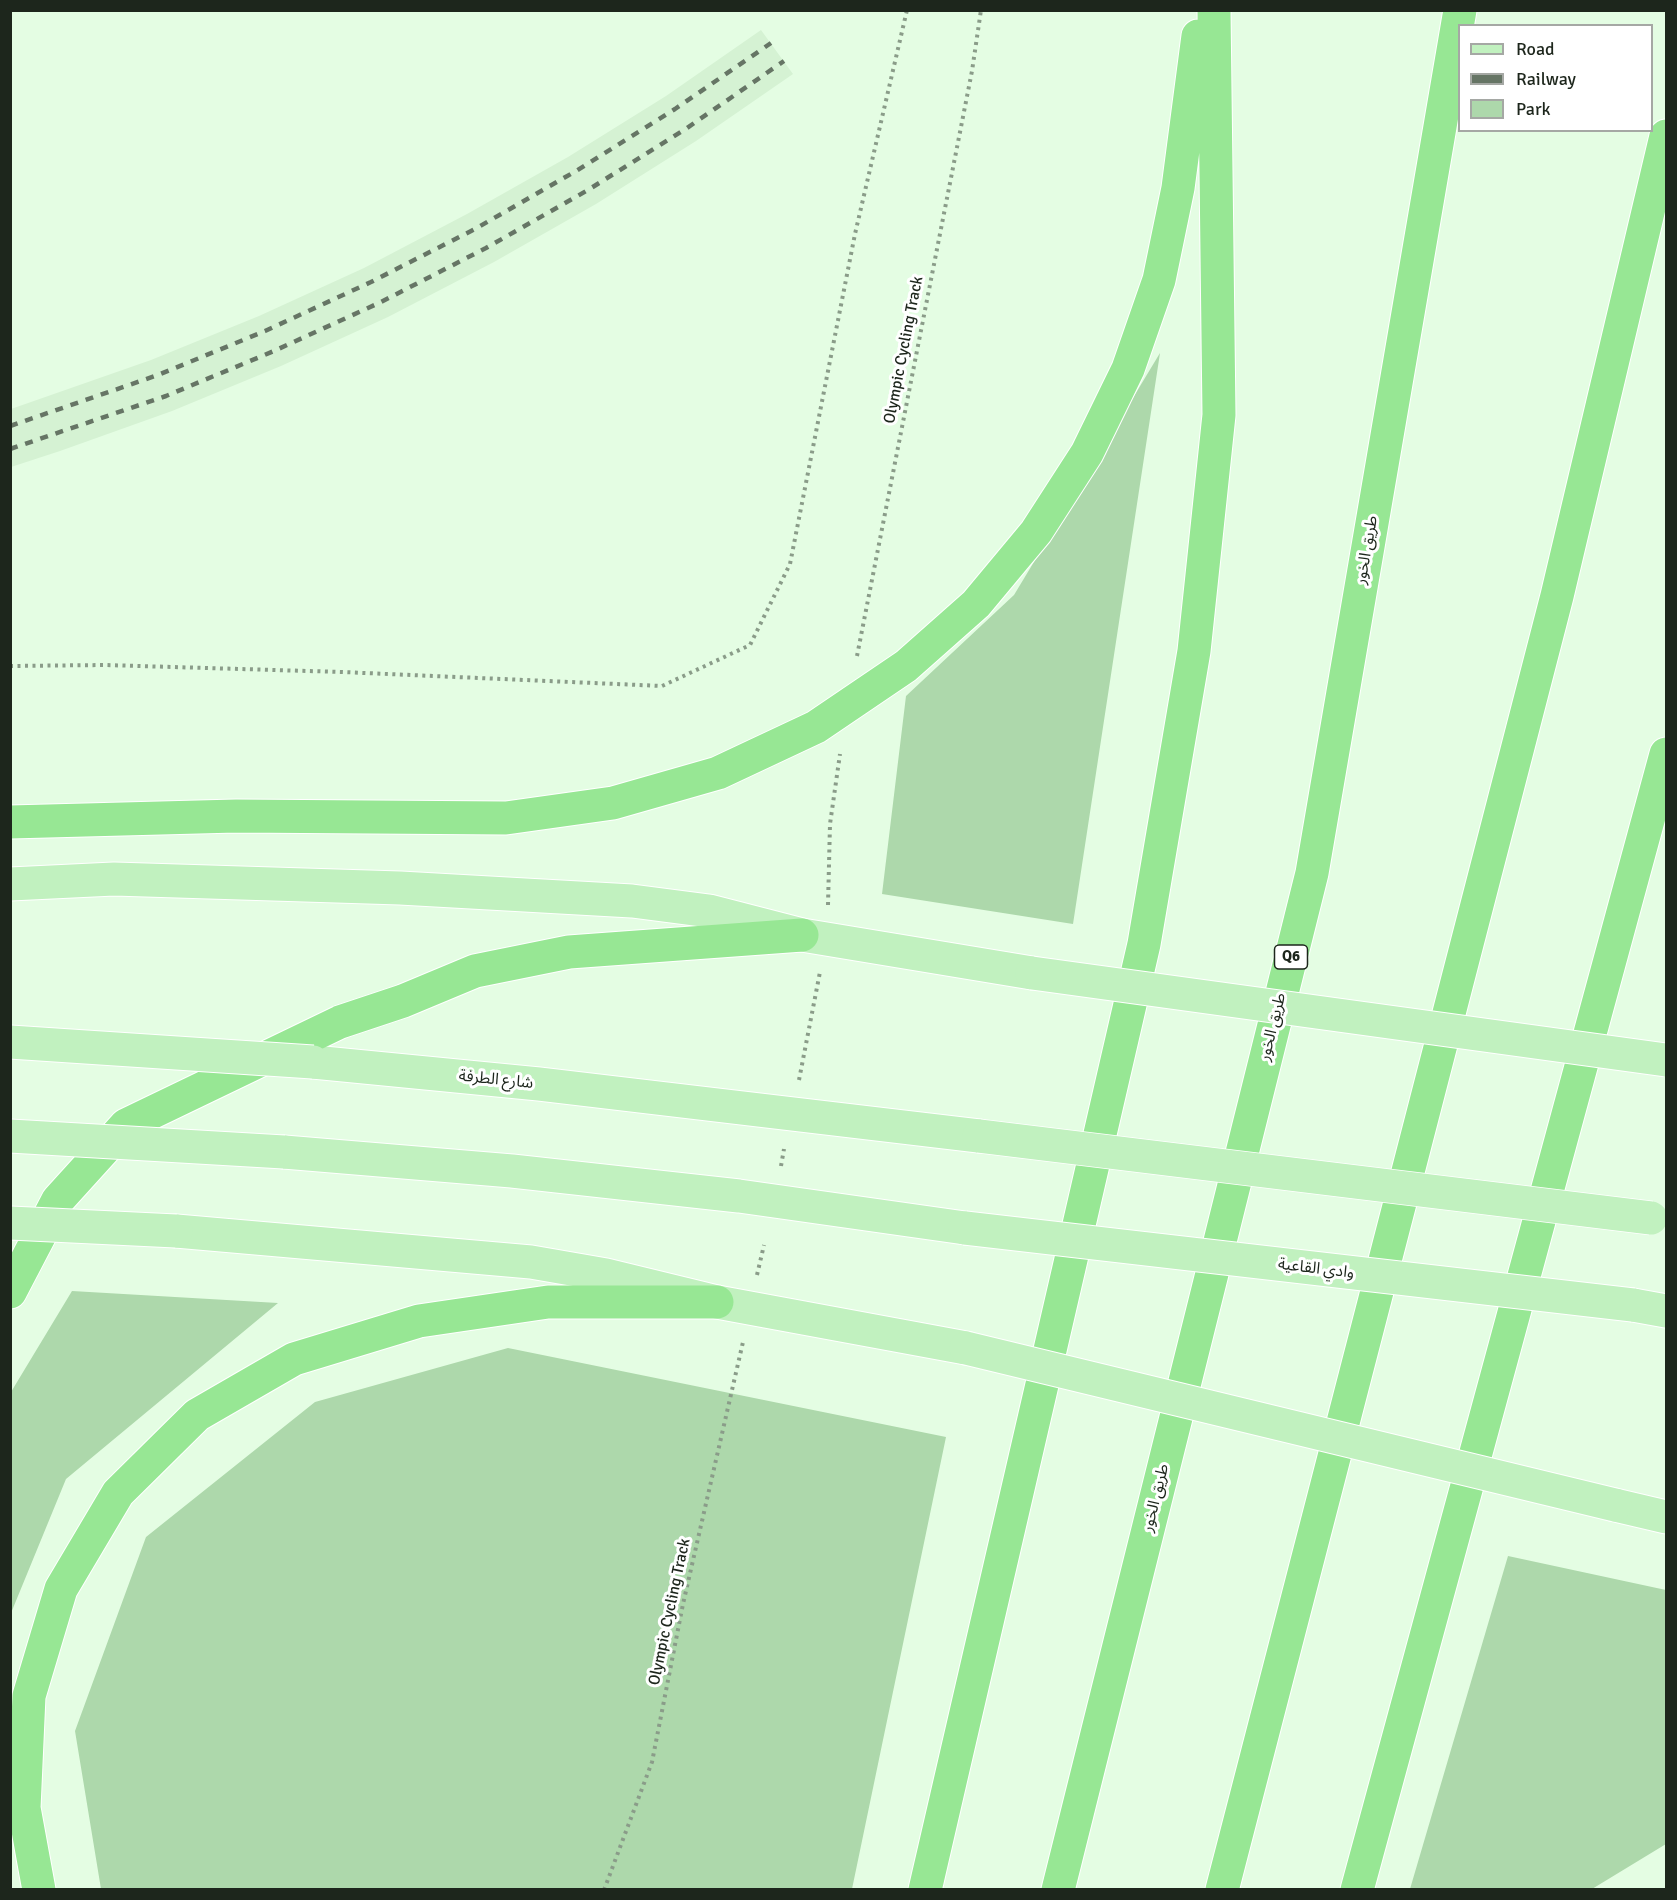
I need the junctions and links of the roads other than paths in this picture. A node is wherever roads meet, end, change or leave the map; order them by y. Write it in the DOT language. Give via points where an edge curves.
graph roads {
  1 [pos="1201,10"];
  2 [pos="1214,10"];
  3 [pos="1460,10"];
  4 [pos="1666,136"];
  5 [pos="1666,754"];
  6 [pos="10,822"];
  7 [pos="10,884"];
  8 [pos="802,935"];
  9 [pos="10,1042"];
  10 [pos="1666,1060"];
  11 [pos="10,1136"];
  12 [pos="1659,1219"];
  13 [pos="10,1223"];
  14 [pos="10,1292"];
  15 [pos="717,1302"];
  16 [pos="1666,1311"];
  17 [pos="1666,1517"];
  18 [pos="39,1890"];
  19 [pos="925,1890"];
  20 [pos="1059,1890"];
  21 [pos="1222,1890"];
  22 [pos="1357,1890"];
  1 -- 6 [label="highway" via="1178,188 1159,280 1128,369 1087,453 1036,532 976,604 888,679 816,727 718,773 613,803 506,818 236,816"];
  2 -- 19 [label="highway" via="1219,415 1194,651 1144,944"];
  3 -- 20 [label="highway, طريق الخور / Q6" via="1312,873"];
  4 -- 21 [label="highway" via="1557,596"];
  5 -- 22 [label="highway"];
  7 -- 8 [label="main road" via="126,880 400,888 632,901 710,911"];
  8 -- 10 [label="main road, bridge" via="1032,973"];
  8 -- 14 [label="highway" via="569,952 475,971 340,1022 126,1125 58,1200"];
  9 -- 12 [label="main road, شارع الطرفة, bridge" via="312,1062 539,1084"];
  11 -- 16 [label="main road, وادي القاعية, bridge" via="284,1152 512,1171"];
  13 -- 15 [label="main road, bridge" via="176,1231 531,1262 606,1275"];
  15 -- 17 [label="main road, bridge" via="966,1348"];
  15 -- 18 [label="highway" via="548,1302 419,1321 294,1359 197,1415 118,1493 61,1589 29,1696 24,1808"];
}
